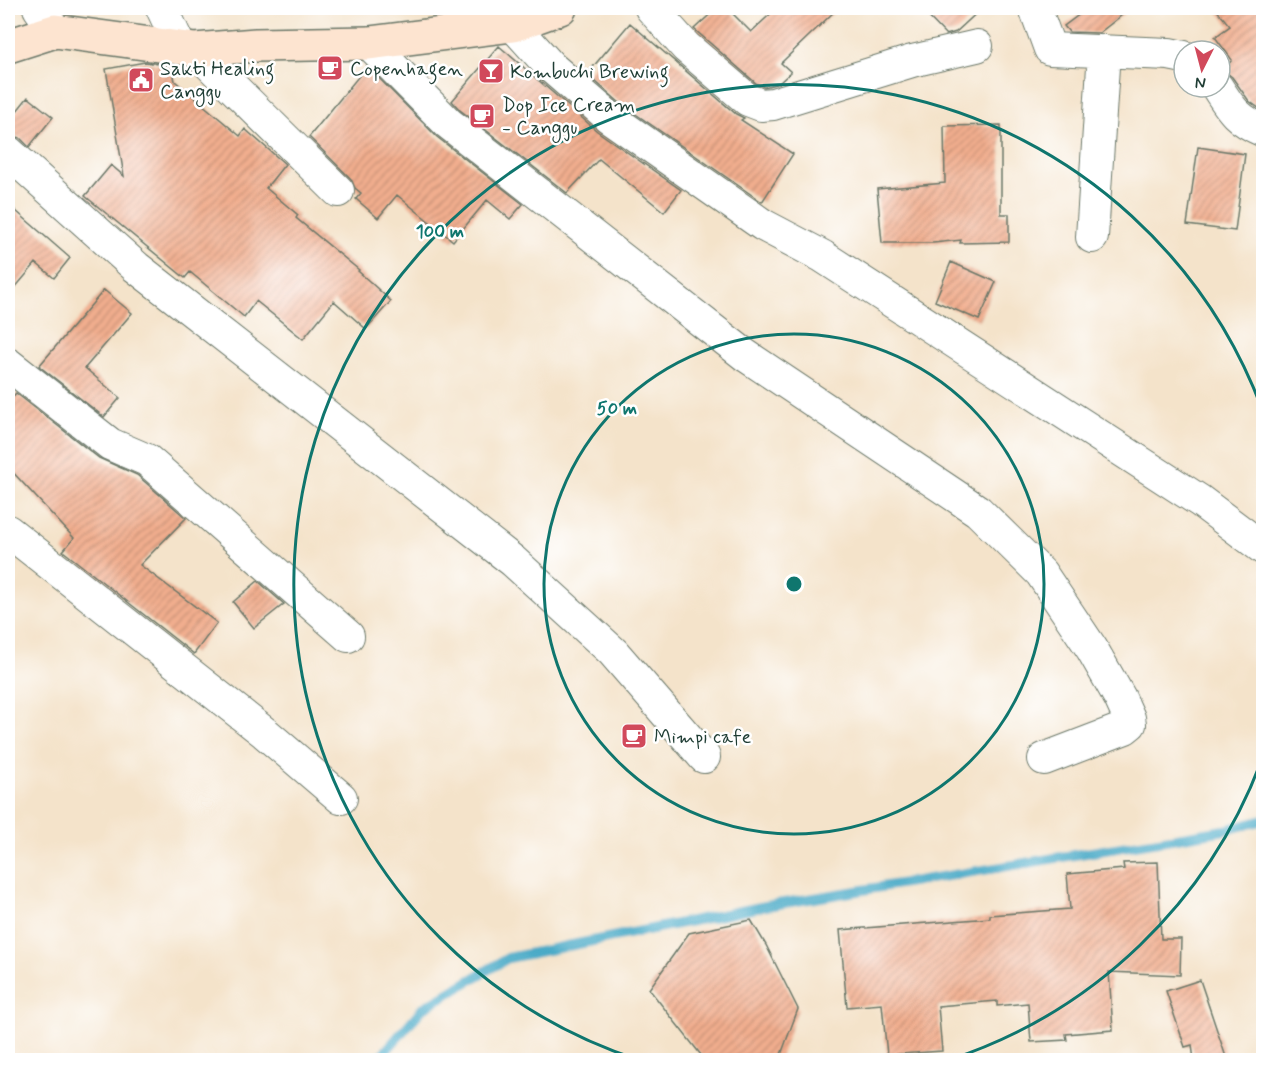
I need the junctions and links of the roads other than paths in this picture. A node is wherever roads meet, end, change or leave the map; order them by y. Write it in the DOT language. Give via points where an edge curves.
graph roads {
  1 [pos="162,8"];
  2 [pos="560,8"];
  3 [pos="651,8"];
  4 [pos="1035,8"];
  5 [pos="47,20"];
  6 [pos="513,25"];
  7 [pos="369,43"];
  8 [pos="8,46"];
  9 [pos="976,46"];
  10 [pos="187,48"];
  11 [pos="1104,51"];
  12 [pos="1172,55"];
  13 [pos="1225,99"];
  14 [pos="1263,131"];
  15 [pos="8,152"];
  16 [pos="338,191"];
  17 [pos="1092,237"];
  18 [pos="8,364"];
  19 [pos="8,531"];
  20 [pos="1263,549"];
  21 [pos="348,636"];
  22 [pos="704,757"];
  23 [pos="1044,759"];
  24 [pos="341,798"];
  1 -- 10 [label="street"];
  2 -- 6 [label="street"];
  3 -- 9 [label="street" via="686,47 748,100 761,105"];
  4 -- 11 [label="street" via="1050,49"];
  5 -- 8 [label="street"];
  5 -- 10 [label="street"];
  6 -- 7 [label="street"];
  6 -- 20 [label="street" via="550,67 609,117 764,225 822,255 1200,501"];
  7 -- 10 [label="street"];
  7 -- 23 [label="street" via="448,123 530,188 745,355 978,511 1041,573 1092,649 1130,724"];
  10 -- 16 [label="street"];
  11 -- 12 [label="street"];
  11 -- 17 [label="street"];
  13 -- 14 [label="street" via="1245,123"];
  15 -- 22 [label="street" via="136,267 513,561 613,652"];
  18 -- 21 [label="street" via="110,444 147,460"];
  19 -- 24 [label="street" via="265,733"];
}
